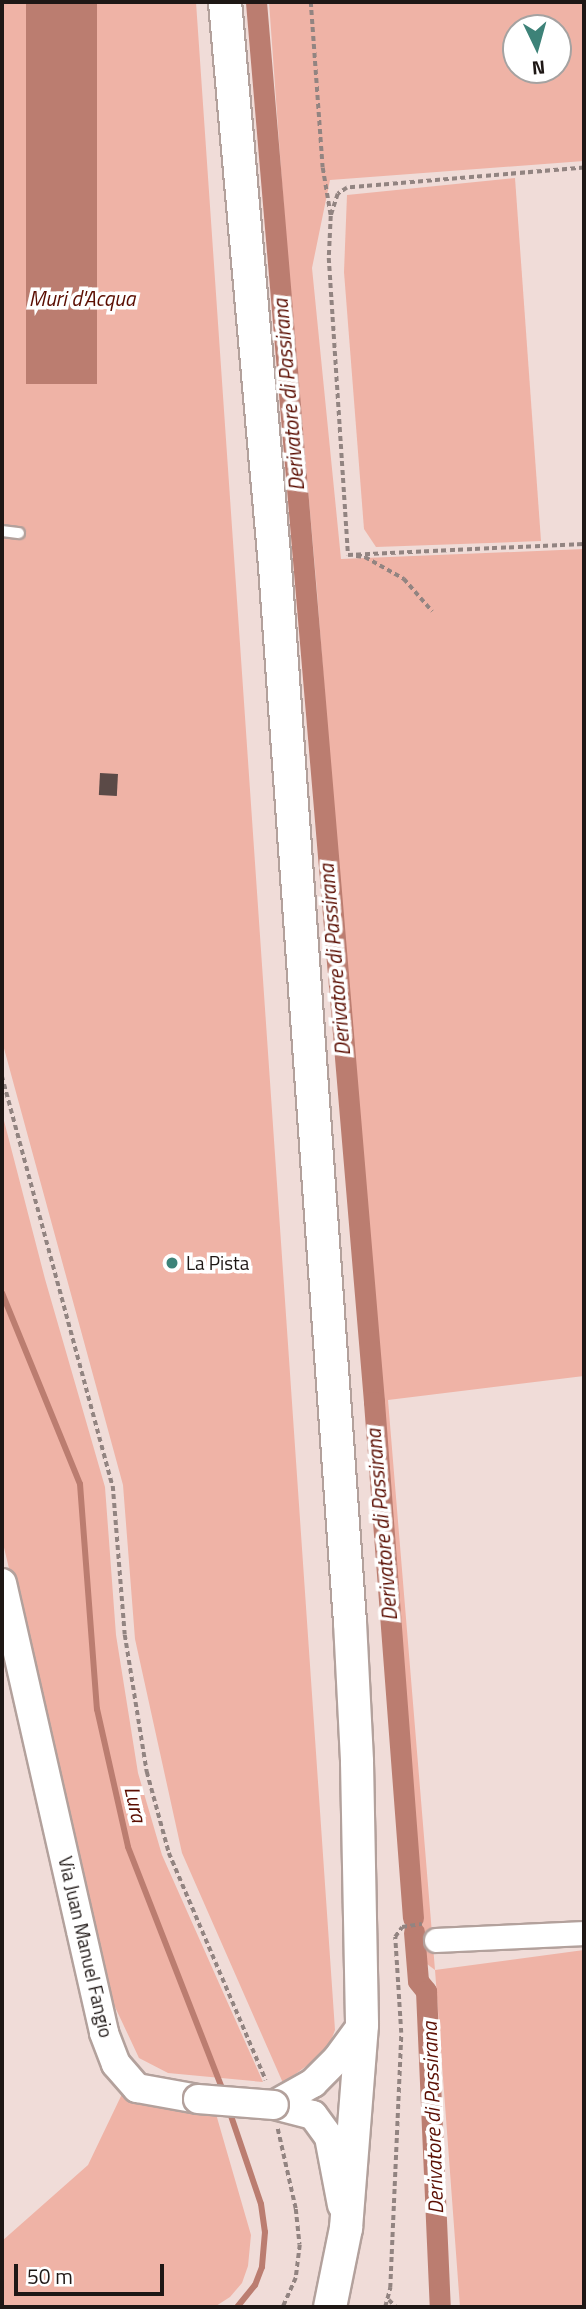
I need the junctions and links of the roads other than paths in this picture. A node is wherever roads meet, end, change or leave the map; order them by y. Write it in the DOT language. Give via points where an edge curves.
graph roads {
  1 [pos="225,2"];
  2 [pos="2,531"];
  3 [pos="19,533"];
  4 [pos="2,1583"];
  5 [pos="2,1626"];
  6 [pos="29,1705"];
  7 [pos="428,1932"];
  8 [pos="584,1933"];
  9 [pos="362,2025"];
  10 [pos="272,2102"];
  11 [pos="346,2228"];
  12 [pos="330,2307"];
  1 -- 9 [label="main road" via="275,566 350,1622"];
  2 -- 3 [label="lane"];
  4 -- 6 [label="street, Via Juan Manuel Fangio"];
  5 -- 6 [label="street, Via Juan Manuel Fangio"];
  6 -- 10 [label="street, Via Juan Manuel Fangio, bridge" via="104,2033 116,2064 137,2088 198,2099"];
  7 -- 8 [label="street"];
  9 -- 10 [label="street" via="313,2083"];
  9 -- 11 [label="main road"];
  10 -- 11 [label="street, Via Juan Manuel Fangio" via="313,2115 329,2137"];
  11 -- 12 [label="main road"];
}
